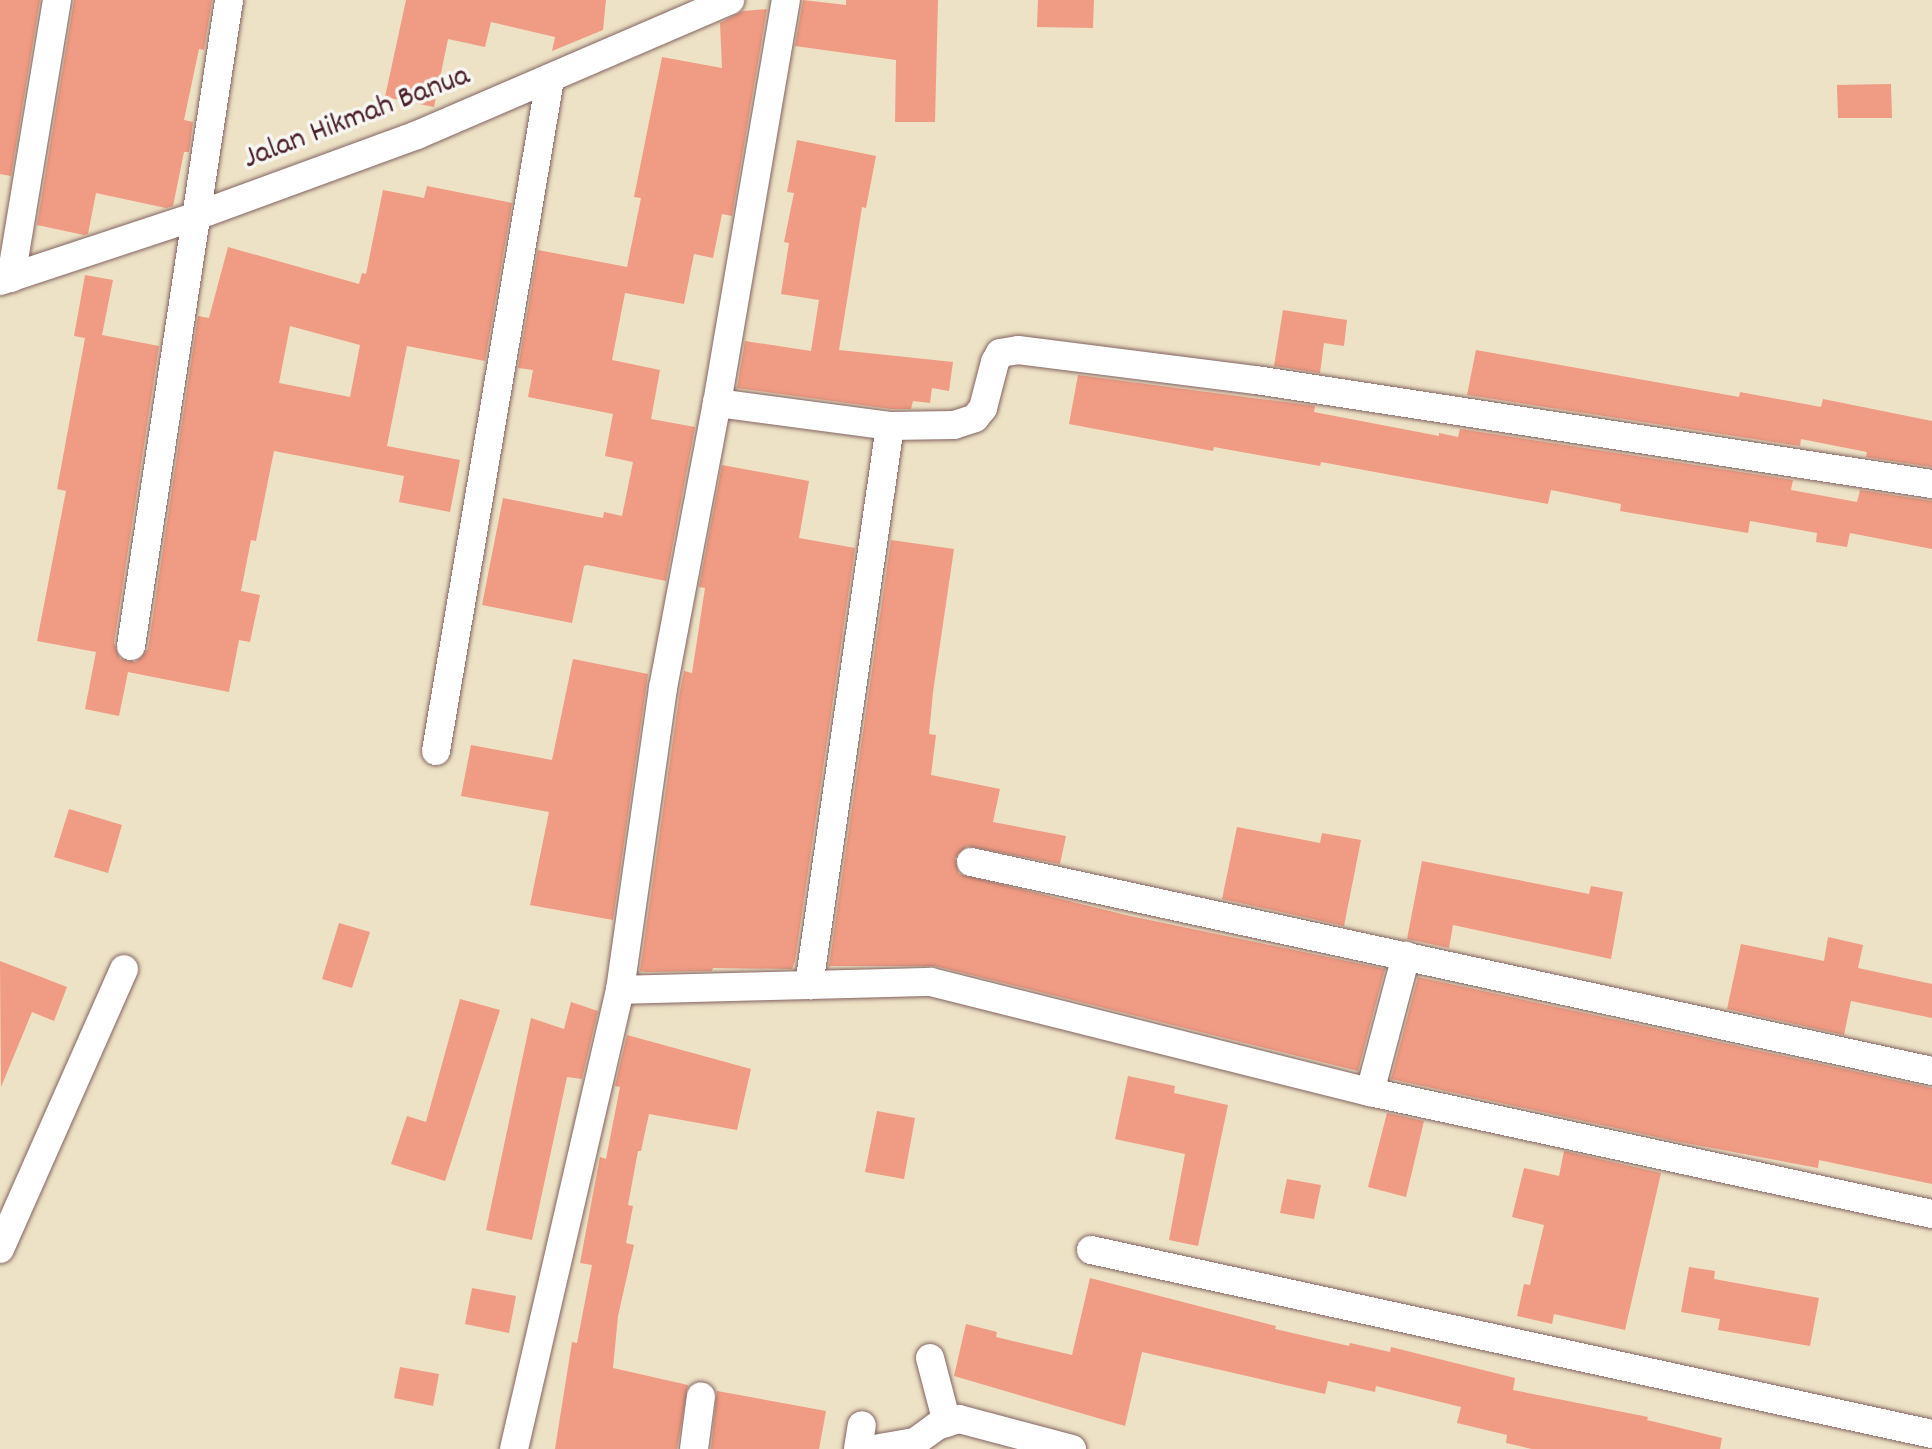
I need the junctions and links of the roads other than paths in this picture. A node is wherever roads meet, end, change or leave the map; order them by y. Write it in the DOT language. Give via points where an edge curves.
graph roads {
  1 [pos="57,0"];
  2 [pos="229,0"];
  3 [pos="730,0"];
  4 [pos="786,0"];
  5 [pos="550,79"];
  6 [pos="196,216"];
  7 [pos="5,280"];
  8 [pos="717,403"];
  9 [pos="890,426"];
  10 [pos="1932,484"];
  11 [pos="131,646"];
  12 [pos="436,751"];
  13 [pos="971,862"];
  14 [pos="1406,956"];
  15 [pos="124,969"];
  16 [pos="809,985"];
  17 [pos="620,990"];
  18 [pos="1932,1071"];
  19 [pos="1370,1092"];
  20 [pos="1932,1214"];
  21 [pos="0,1249"];
  22 [pos="1091,1250"];
  23 [pos="930,1358"];
  24 [pos="701,1396"];
  25 [pos="947,1423"];
  26 [pos="1932,1434"];
  27 [pos="865,1441"];
  28 [pos="514,1449"];
  29 [pos="694,1449"];
  30 [pos="1072,1449"];
  1 -- 7 [label="street"];
  2 -- 6 [label="street"];
  3 -- 5 [label="street, Jalan Hikmah Banua"];
  4 -- 8 [label="street"];
  5 -- 6 [label="street, Jalan Hikmah Banua" via="417,135"];
  5 -- 12 [label="street"];
  6 -- 7 [label="street, Jalan Hikmah Banua"];
  6 -- 11 [label="street"];
  8 -- 9 [label="street"];
  8 -- 17 [label="street" via="663,688"];
  9 -- 10 [label="street" via="954,425 975,418 1000,353 1018,350 1256,380"];
  9 -- 16 [label="street"];
  13 -- 14 [label="street"];
  14 -- 18 [label="street"];
  14 -- 19 [label="street"];
  15 -- 21 [label="street"];
  16 -- 17 [label="street"];
  16 -- 19 [label="street" via="931,982"];
  17 -- 28 [label="street"];
  19 -- 20 [label="street"];
  22 -- 26 [label="street"];
  23 -- 25 [label="street"];
  24 -- 29 [label="street"];
  25 -- 27 [label="street" via="915,1442"];
  25 -- 30 [label="street" via="959,1419"];
}
